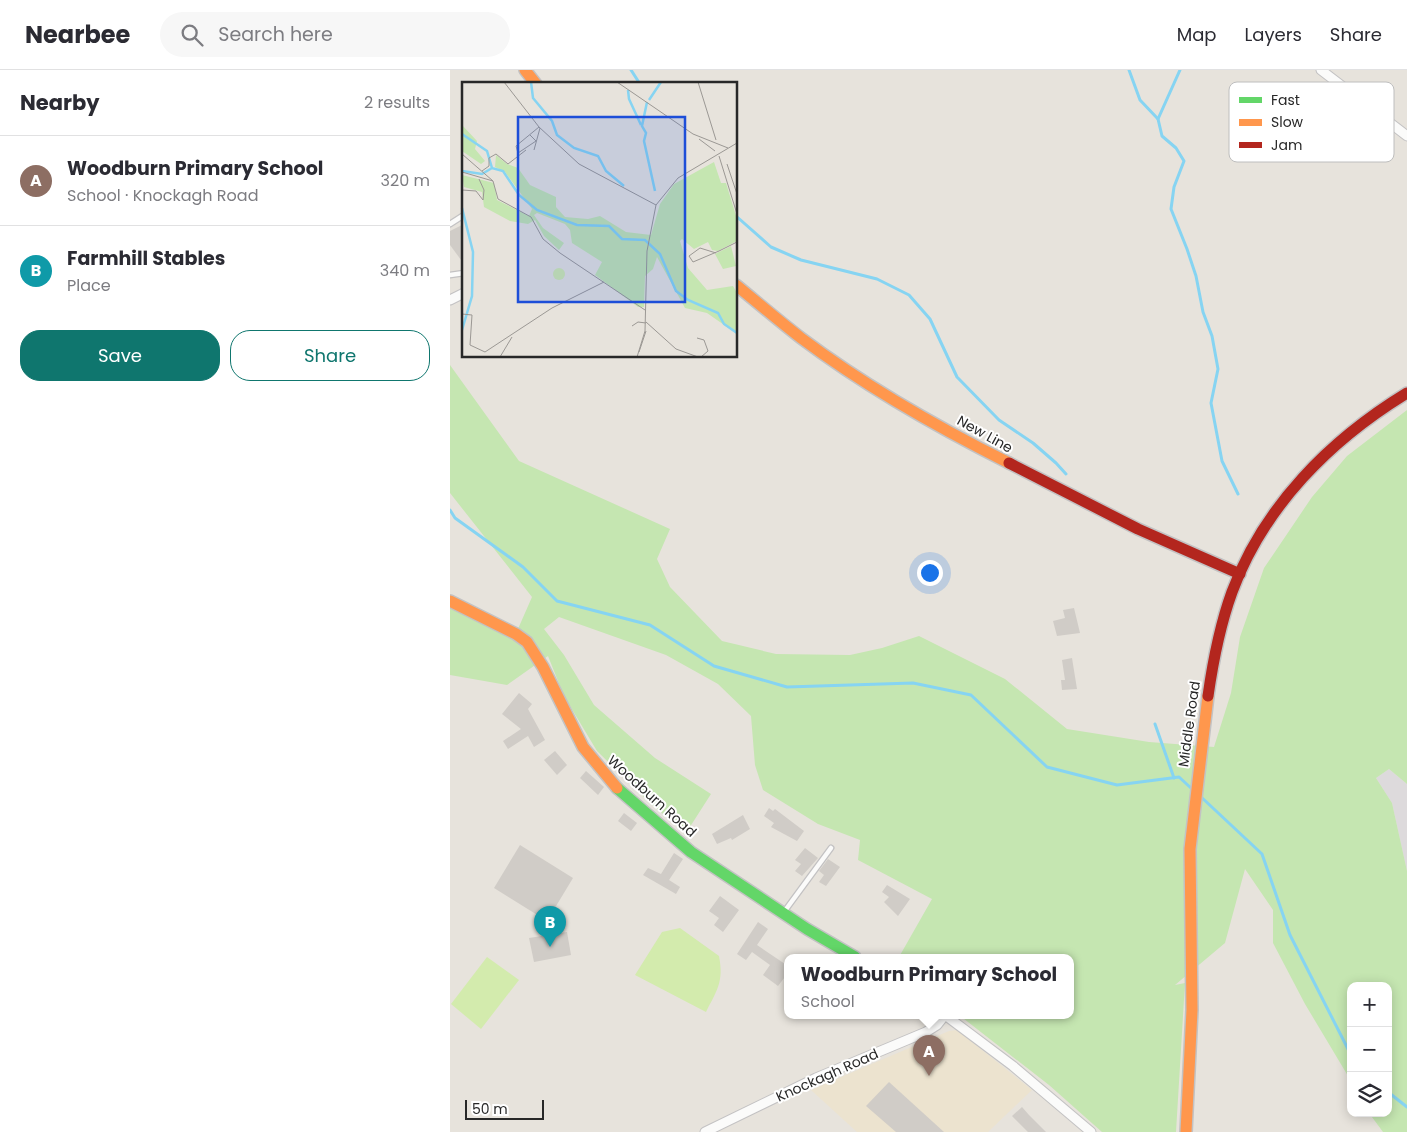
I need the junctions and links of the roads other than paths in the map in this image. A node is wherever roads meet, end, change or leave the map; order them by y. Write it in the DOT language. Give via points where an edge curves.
graph roads {
  1 [pos="525,70"];
  2 [pos="1321,70"];
  3 [pos="534,82"];
  4 [pos="1337,82"];
  5 [pos="1394,126"];
  6 [pos="1407,136"];
  7 [pos="462,216"];
  8 [pos="450,224"];
  9 [pos="738,287"];
  10 [pos="462,294"];
  11 [pos="450,300"];
  12 [pos="1407,393"];
  13 [pos="1240,574"];
  14 [pos="450,601"];
  15 [pos="831,848"];
  16 [pos="784,913"];
  17 [pos="850,954"];
  18 [pos="942,1019"];
  19 [pos="950,1019"];
  20 [pos="705,1132"];
  21 [pos="1091,1132"];
  22 [pos="1186,1132"];
  1 -- 3 [label="main road"];
  2 -- 4 [label="street"];
  5 -- 6 [label="street"];
  7 -- 8 [label="lane"];
  9 -- 13 [label="main road, New Line" via="801,338 965,441 1138,529"];
  10 -- 11 [label="street"];
  12 -- 13 [label="main road, Middle Road" via="1360,423 1311,469 1267,524"];
  13 -- 22 [label="main road, Middle Road" via="1215,653 1193,811 1189,878 1192,995"];
  14 -- 16 [label="main road, Woodburn Road" via="527,642 582,746 611,783 691,852"];
  15 -- 16 [label="lane"];
  16 -- 17 [label="main road, Woodburn Road"];
  18 -- 20 [label="street, Knockagh Road" via="926,1032 816,1078"];
  19 -- 21 [label="street" via="1013,1066"];
}
